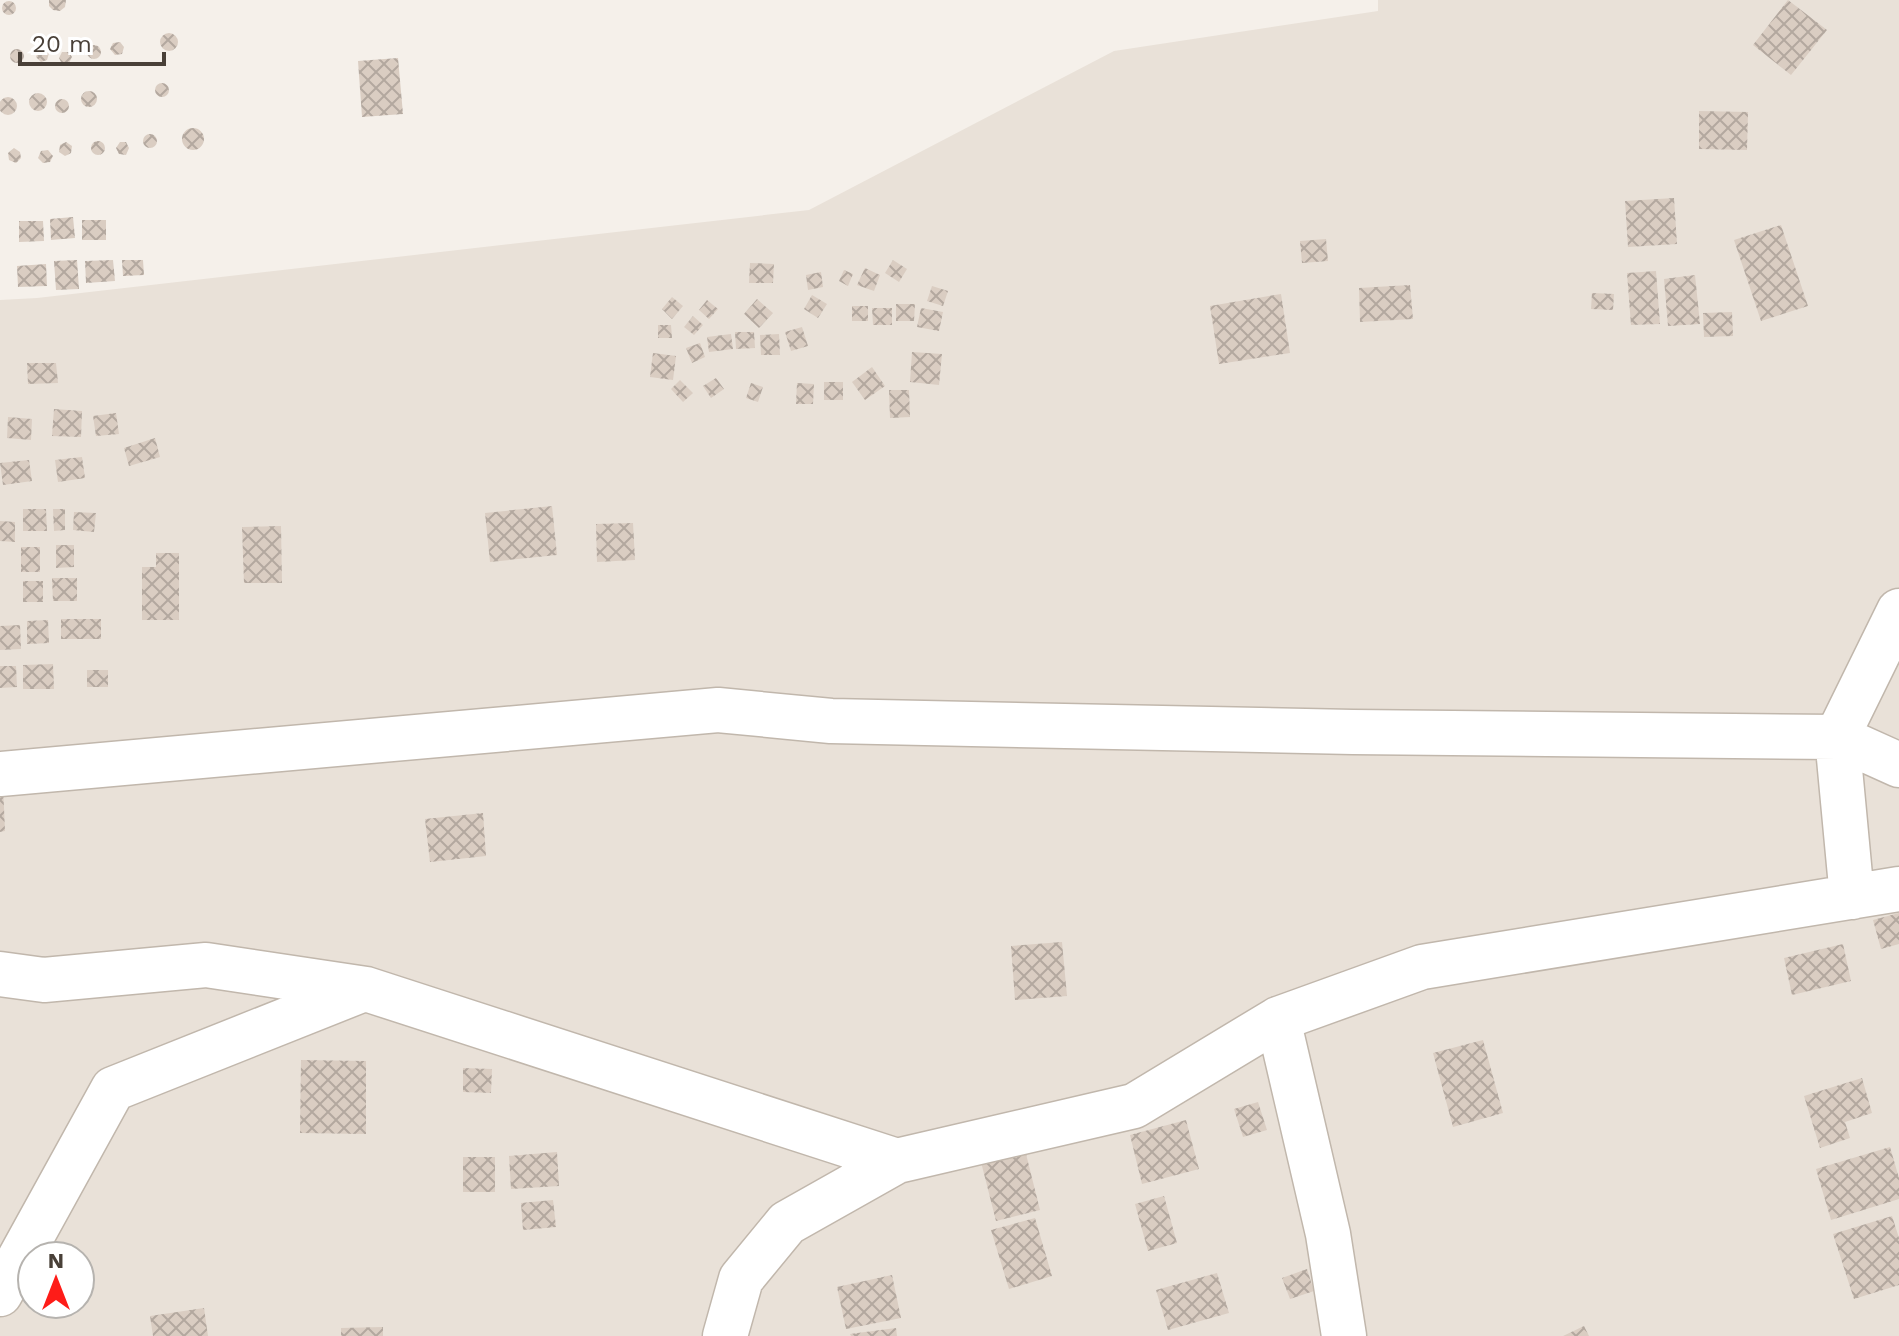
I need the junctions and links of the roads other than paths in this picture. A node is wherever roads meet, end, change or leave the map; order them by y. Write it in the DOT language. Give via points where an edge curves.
graph roads {
  1 [pos="1899,611"];
  2 [pos="1837,737"];
  3 [pos="1899,765"];
  4 [pos="0,774"];
  5 [pos="1899,889"];
  6 [pos="1852,897"];
  7 [pos="0,974"];
  8 [pos="366,989"];
  9 [pos="1278,1019"];
  10 [pos="897,1161"];
  11 [pos="0,1294"];
  12 [pos="725,1336"];
  13 [pos="1344,1336"];
  1 -- 2 [label="street"];
  2 -- 3 [label="street"];
  2 -- 4 [label="street" via="847,722 718,710"];
  2 -- 6 [label="street"];
  5 -- 6 [label="street"];
  6 -- 9 [label="street" via="1422,967"];
  7 -- 8 [label="street" via="44,980 206,965"];
  8 -- 10 [label="street"];
  8 -- 11 [label="street" via="113,1089"];
  9 -- 10 [label="street" via="1134,1106"];
  9 -- 13 [label="street" via="1328,1234"];
  10 -- 12 [label="street" via="787,1223 741,1279"];
}
